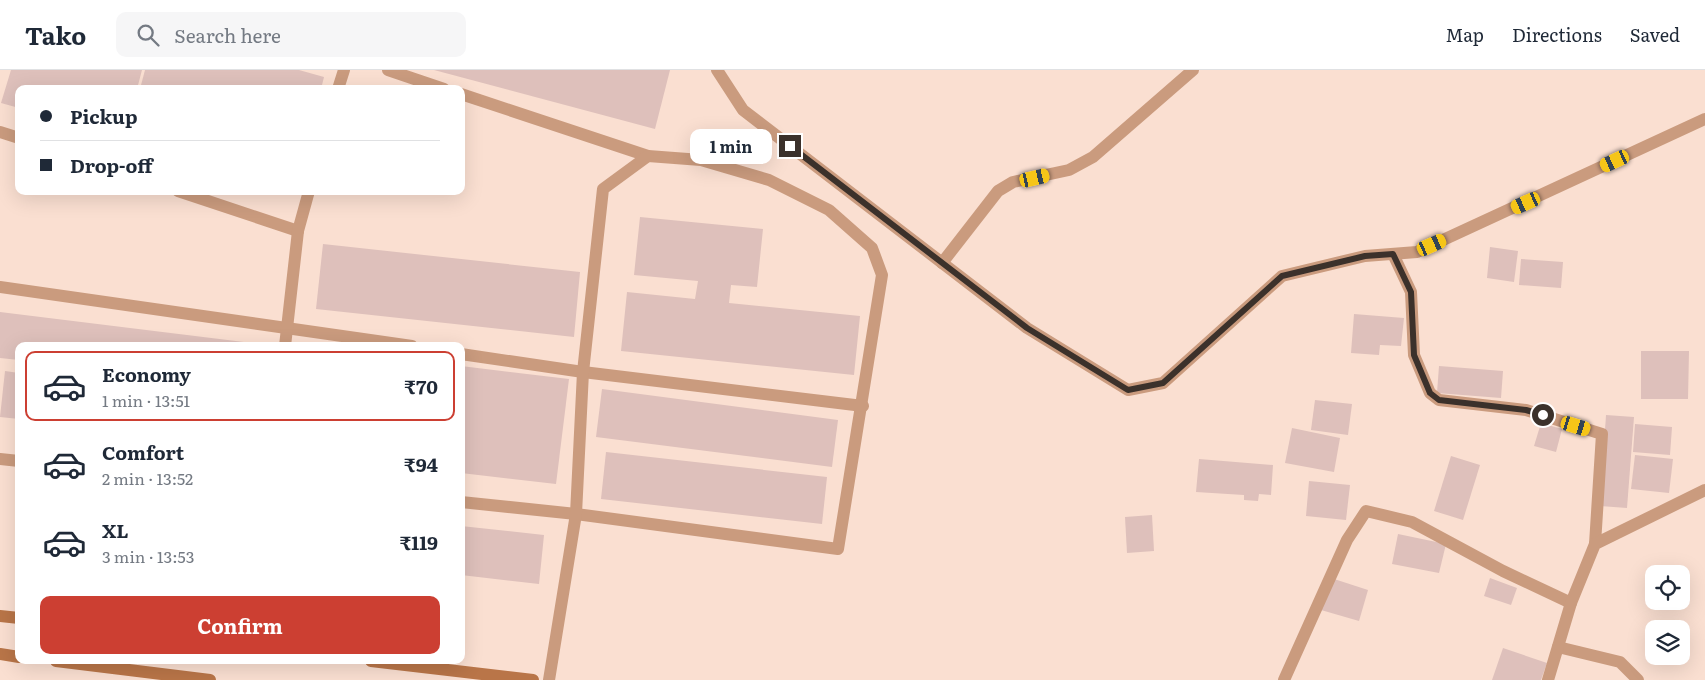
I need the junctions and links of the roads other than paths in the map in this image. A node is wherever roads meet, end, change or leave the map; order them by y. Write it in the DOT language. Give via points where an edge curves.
graph roads {
  1 [pos="344,70"];
  2 [pos="388,70"];
  3 [pos="717,70"];
  4 [pos="1193,70"];
  5 [pos="339,85"];
  6 [pos="432,85"];
  7 [pos="465,95"];
  8 [pos="1705,119"];
  9 [pos="0,132"];
  10 [pos="15,137"];
  11 [pos="648,156"];
  12 [pos="190,195"];
  13 [pos="308,195"];
  14 [pos="298,231"];
  15 [pos="1393,254"];
  16 [pos="942,263"];
  17 [pos="0,287"];
  18 [pos="288,328"];
  19 [pos="286,342"];
  20 [pos="384,342"];
  21 [pos="465,355"];
  22 [pos="583,372"];
  23 [pos="863,406"];
  24 [pos="0,459"];
  25 [pos="15,461"];
  26 [pos="1705,490"];
  27 [pos="465,502"];
  28 [pos="576,514"];
  29 [pos="1595,544"];
  30 [pos="1571,603"];
  31 [pos="0,616"];
  32 [pos="15,618"];
  33 [pos="1558,647"];
  34 [pos="0,654"];
  35 [pos="15,656"];
  36 [pos="80,664"];
  37 [pos="397,664"];
  38 [pos="210,680"];
  39 [pos="533,680"];
  40 [pos="549,680"];
  41 [pos="1284,680"];
  42 [pos="1548,680"];
  43 [pos="1638,680"];
  1 -- 5 [label="street"];
  2 -- 6 [label="street"];
  3 -- 16 [label="street" via="743,110"];
  4 -- 16 [label="street" via="1093,157 1070,170 1013,182 998,191"];
  7 -- 11 [label="street"];
  8 -- 15 [label="street" via="1416,252"];
  9 -- 10 [label="street"];
  11 -- 22 [label="street" via="603,189"];
  11 -- 23 [label="street" via="701,160 769,180 829,210 872,248 882,274"];
  12 -- 14 [label="street"];
  13 -- 14 [label="street"];
  14 -- 18 [label="street"];
  15 -- 16 [label="street" via="1365,256 1282,276 1163,383 1128,390 1027,328"];
  15 -- 29 [label="street" via="1411,292 1414,355 1430,393 1439,400 1526,410 1602,434"];
  17 -- 18 [label="street"];
  18 -- 19 [label="street"];
  18 -- 20 [label="street"];
  21 -- 22 [label="street"];
  22 -- 23 [label="street"];
  22 -- 28 [label="street"];
  23 -- 28 [label="street" via="838,549"];
  24 -- 25 [label="street"];
  26 -- 29 [label="street"];
  27 -- 28 [label="street"];
  28 -- 40 [label="street"];
  29 -- 30 [label="street"];
  30 -- 33 [label="street"];
  30 -- 41 [label="street" via="1412,522 1366,511 1347,540"];
  31 -- 32 [label="street"];
  33 -- 42 [label="street"];
  33 -- 43 [label="street" via="1620,662"];
  34 -- 35 [label="street"];
  36 -- 38 [label="street"];
  37 -- 39 [label="street"];
}
